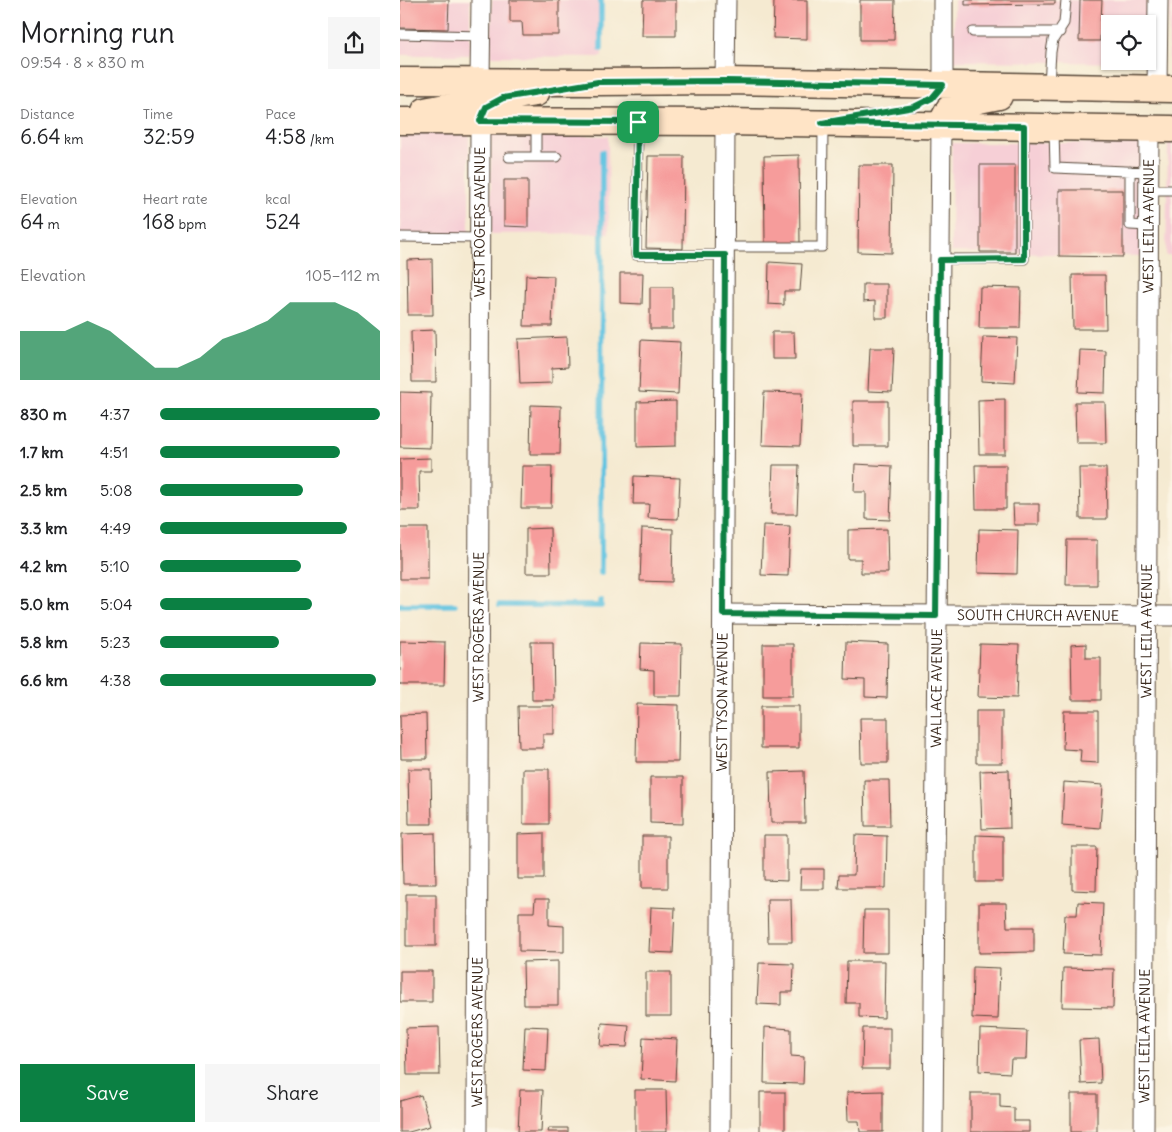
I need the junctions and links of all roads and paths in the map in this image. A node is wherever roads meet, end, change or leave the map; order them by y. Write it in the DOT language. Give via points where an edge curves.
graph roads {
  1 [pos="481,0"];
  2 [pos="726,0"];
  3 [pos="943,0"];
  4 [pos="1066,0"];
  5 [pos="1158,0"];
  6 [pos="973,32"];
  7 [pos="1060,32"];
  8 [pos="400,34"];
  9 [pos="481,36"];
  10 [pos="400,81"];
  11 [pos="480,81"];
  12 [pos="726,81"];
  13 [pos="598,82"];
  14 [pos="943,85"];
  15 [pos="1049,87"];
  16 [pos="1165,89"];
  17 [pos="400,116"];
  18 [pos="400,121"];
  19 [pos="480,121"];
  20 [pos="536,122"];
  21 [pos="638,122"];
  22 [pos="726,122"];
  23 [pos="822,123"];
  24 [pos="941,124"];
  25 [pos="1024,126"];
  26 [pos="1054,127"];
  27 [pos="1161,128"];
  28 [pos="509,157"];
  29 [pos="536,157"];
  30 [pos="557,157"];
  31 [pos="1130,171"];
  32 [pos="1149,181"];
  33 [pos="1172,190"];
  34 [pos="1149,226"];
  35 [pos="400,237"];
  36 [pos="480,238"];
  37 [pos="725,251"];
  38 [pos="940,260"];
  39 [pos="723,614"];
  40 [pos="936,616"];
  41 [pos="1147,616"];
  42 [pos="1172,616"];
  43 [pos="477,1132"];
  44 [pos="720,1132"];
  45 [pos="933,1132"];
  46 [pos="1144,1132"];
  1 -- 9 [label="street"];
  2 -- 12 [label="street"];
  3 -- 14 [label="street"];
  4 -- 7 [label="lane"];
  5 -- 16 [label="street"];
  6 -- 7 [label="lane"];
  7 -- 15 [label="lane" via="1053,40 1050,52"];
  8 -- 9 [label="lane"];
  9 -- 11 [label="street"];
  10 -- 11 [label="main road"];
  11 -- 13 [label="main road"];
  11 -- 17 [label="main road" via="470,97 459,104"];
  12 -- 13 [label="main road"];
  12 -- 14 [label="main road"];
  13 -- 19 [label="main road" via="503,98 486,107"];
  14 -- 15 [label="main road"];
  14 -- 23 [label="main road" via="932,98 914,107"];
  15 -- 16 [label="main road"];
  15 -- 24 [label="main road" via="969,102 949,109"];
  18 -- 19 [label="main road"];
  19 -- 20 [label="main road"];
  19 -- 36 [label="street, WEST ROGERS AVENUE"];
  20 -- 21 [label="main road"];
  20 -- 29 [label="lane"];
  21 -- 22 [label="main road"];
  21 -- 37 [label="lane" via="636,255"];
  22 -- 23 [label="main road"];
  22 -- 37 [label="street, WEST TYSON AVENUE"];
  23 -- 24 [label="main road"];
  23 -- 37 [label="lane" via="822,247"];
  24 -- 25 [label="main road"];
  24 -- 38 [label="street, WALLACE AVENUE"];
  25 -- 26 [label="main road"];
  25 -- 38 [label="lane" via="1024,259"];
  26 -- 27 [label="main road"];
  26 -- 31 [label="lane" via="1054,168"];
  27 -- 32 [label="street, WEST LEILA AVENUE"];
  28 -- 29 [label="lane"];
  29 -- 30 [label="lane"];
  31 -- 32 [label="lane"];
  31 -- 34 [label="lane" via="1130,225"];
  32 -- 33 [label="lane"];
  32 -- 34 [label="street, WEST LEILA AVENUE"];
  34 -- 41 [label="street, WEST LEILA AVENUE"];
  35 -- 36 [label="lane"];
  36 -- 43 [label="street, WEST ROGERS AVENUE"];
  37 -- 39 [label="street, WEST TYSON AVENUE"];
  38 -- 40 [label="street, WALLACE AVENUE"];
  39 -- 40 [label="street, SOUTH CHURCH AVENUE"];
  39 -- 44 [label="street, WEST TYSON AVENUE"];
  40 -- 41 [label="street, SOUTH CHURCH AVENUE"];
  40 -- 45 [label="street, WALLACE AVENUE"];
  41 -- 42 [label="street, SOUTH CHURCH AVENUE"];
  41 -- 46 [label="street, WEST LEILA AVENUE"];
}
